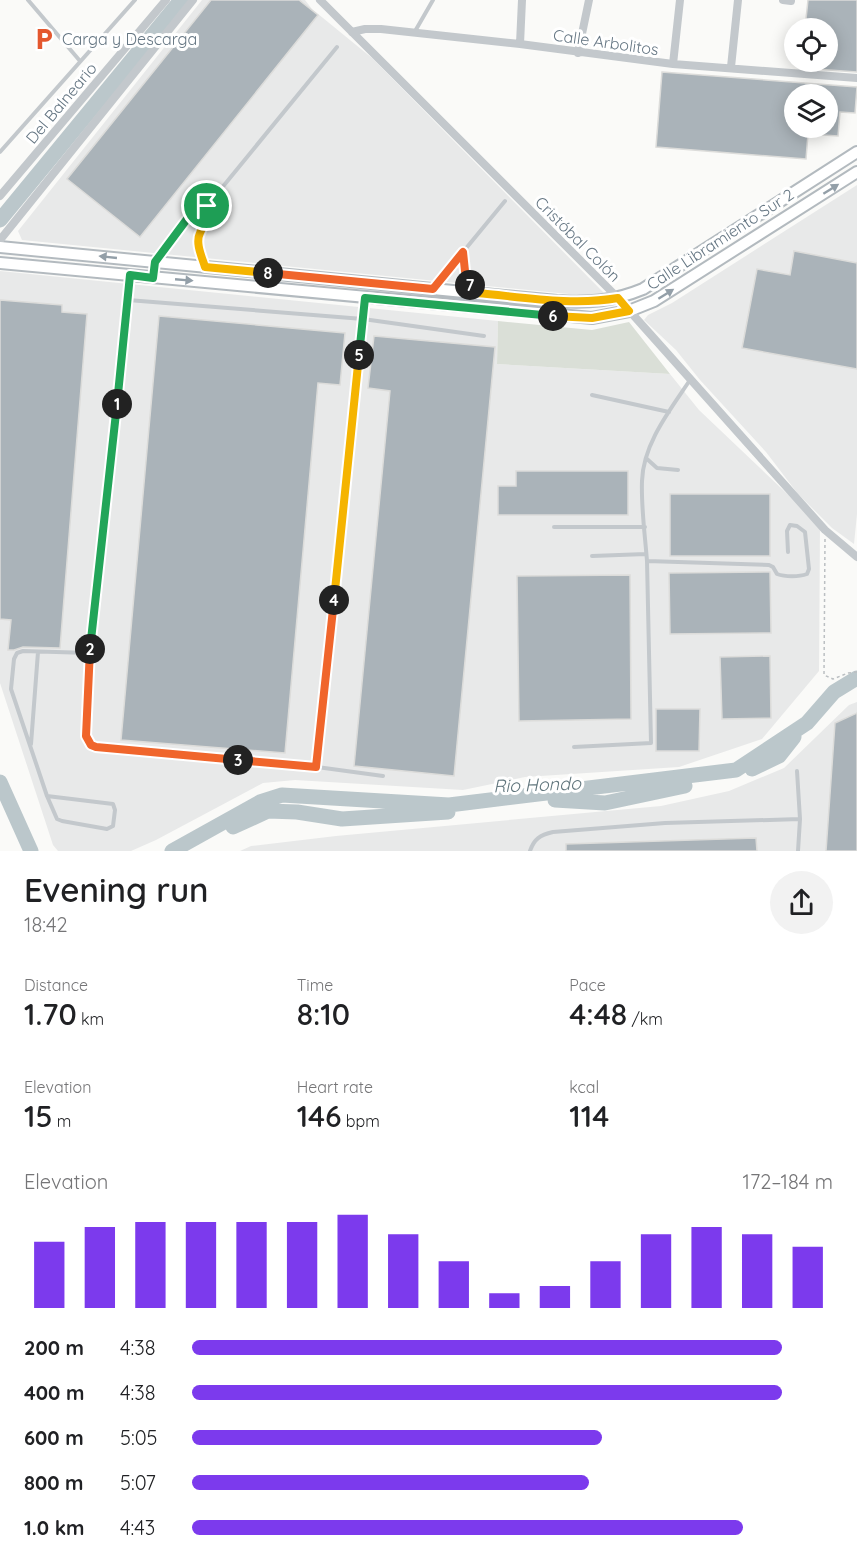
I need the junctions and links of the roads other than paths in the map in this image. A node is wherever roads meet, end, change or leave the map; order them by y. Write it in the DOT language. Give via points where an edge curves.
graph roads {
  1 [pos="28,0"];
  2 [pos="135,0"];
  3 [pos="166,0"];
  4 [pos="193,0"];
  5 [pos="320,0"];
  6 [pos="433,0"];
  7 [pos="522,0"];
  8 [pos="589,0"];
  9 [pos="680,0"];
  10 [pos="738,0"];
  11 [pos="783,0"];
  12 [pos="791,1"];
  13 [pos="352,32"];
  14 [pos="414,33"];
  15 [pos="520,44"];
  16 [pos="337,47"];
  17 [pos="578,53"];
  18 [pos="80,62"];
  19 [pos="673,64"];
  20 [pos="731,68"];
  21 [pos="857,78"];
  22 [pos="0,152"];
  23 [pos="857,152"];
  24 [pos="857,172"];
  25 [pos="798,189"];
  26 [pos="0,196"];
  27 [pos="505,201"];
  28 [pos="809,203"];
  29 [pos="207,206"];
  30 [pos="0,240"];
  31 [pos="0,247"];
  32 [pos="463,252"];
  33 [pos="132,260"];
  34 [pos="155,262"];
  35 [pos="0,263"];
  36 [pos="205,267"];
  37 [pos="130,275"];
  38 [pos="153,278"];
  39 [pos="366,282"];
  40 [pos="433,289"];
  41 [pos="477,293"];
  42 [pos="508,296"];
  43 [pos="365,298"];
  44 [pos="618,298"];
  45 [pos="128,300"];
  46 [pos="629,311"];
  47 [pos="507,312"];
  48 [pos="363,319"];
  49 [pos="484,336"];
  50 [pos="690,380"];
  51 [pos="592,395"];
  52 [pos="669,412"];
  53 [pos="647,458"];
  54 [pos="678,470"];
  55 [pos="645,527"];
  56 [pos="554,528"];
  57 [pos="788,552"];
  58 [pos="646,554"];
  59 [pos="592,556"];
  60 [pos="857,557"];
  61 [pos="647,561"];
  62 [pos="39,652"];
  63 [pos="89,653"];
  64 [pos="30,746"];
  65 [pos="574,747"];
  66 [pos="316,767"];
  67 [pos="797,771"];
  68 [pos="382,776"];
  69 [pos="47,796"];
  70 [pos="800,819"];
  71 [pos="530,851"];
  72 [pos="798,851"];
  1 -- 18 [label="lane"];
  2 -- 18 [label="lane"];
  3 -- 26 [label="street, Del Balneario"];
  4 -- 30 [label="street"];
  5 -- 13 [label="street, Cristóbal Colón"];
  6 -- 14 [label="lane"];
  7 -- 15 [label="street"];
  8 -- 17 [label="street"];
  9 -- 19 [label="street"];
  10 -- 20 [label="street"];
  11 -- 12 [label="street"];
  13 -- 14 [label="street, Calle Arbolitos" via="365,29"];
  13 -- 44 [label="street, Cristóbal Colón"];
  14 -- 15 [label="street, Calle Arbolitos"];
  15 -- 17 [label="street, Calle Arbolitos"];
  16 -- 29 [label="lane"];
  17 -- 19 [label="street, Calle Arbolitos"];
  18 -- 22 [label="lane"];
  19 -- 20 [label="street, Calle Arbolitos"];
  20 -- 21 [label="street, Calle Arbolitos"];
  23 -- 25 [label="main road, Calle Libramiento Sur 2"];
  28 -- 24 [label="main road, Calle Libramiento Sur 2, one-way"];
  25 -- 28 [label="main road"];
  25 -- 44 [label="main road, Calle Libramiento Sur 2" via="644,289"];
  27 -- 32 [label="lane"];
  46 -- 28 [label="main road, Calle Libramiento Sur 2, one-way" via="654,301"];
  29 -- 34 [label="lane" via="193,211"];
  29 -- 36 [label="lane" via="207,222 199,238"];
  33 -- 31 [label="main road, Calle Libramiento Sur 2, one-way"];
  32 -- 40 [label="lane"];
  32 -- 41 [label="lane" via="467,281"];
  33 -- 34 [label="main road, Calle Libramiento Sur 2"];
  33 -- 37 [label="main road"];
  34 -- 36 [label="main road, Calle Libramiento Sur 2"];
  34 -- 38 [label="main road"];
  35 -- 37 [label="main road, Calle Libramiento Sur 2"];
  36 -- 39 [label="main road, Calle Libramiento Sur 2"];
  37 -- 38 [label="main road, Calle Libramiento Sur 2"];
  37 -- 45 [label="lane"];
  38 -- 43 [label="main road, Calle Libramiento Sur 2, one-way"];
  39 -- 40 [label="main road, Calle Libramiento Sur 2"];
  39 -- 43 [label="main road"];
  40 -- 41 [label="main road, Calle Libramiento Sur 2"];
  41 -- 42 [label="main road, Calle Libramiento Sur 2"];
  42 -- 44 [label="main road, Calle Libramiento Sur 2" via="588,302"];
  42 -- 47 [label="main road"];
  43 -- 47 [label="main road, Calle Libramiento Sur 2"];
  43 -- 48 [label="lane"];
  44 -- 46 [label="street, Cristóbal Colón"];
  45 -- 48 [label="lane"];
  45 -- 63 [label="lane"];
  46 -- 47 [label="main road, Calle Libramiento Sur 2" via="592,318"];
  46 -- 50 [label="street, Cristóbal Colón"];
  48 -- 49 [label="lane"];
  48 -- 66 [label="lane"];
  50 -- 52 [label="lane"];
  50 -- 60 [label="street, Cristóbal Colón" via="825,530"];
  51 -- 52 [label="lane"];
  52 -- 53 [label="lane"];
  53 -- 54 [label="lane" via="657,468"];
  53 -- 55 [label="lane" via="642,479"];
  55 -- 56 [label="lane"];
  55 -- 58 [label="lane"];
  57 -- 61 [label="lane" via="787,531 790,525 797,526 806,532 807,574 781,576 769,565"];
  58 -- 59 [label="lane"];
  58 -- 61 [label="lane"];
  61 -- 65 [label="lane" via="651,743"];
  62 -- 63 [label="lane"];
  62 -- 64 [label="lane"];
  62 -- 64 [label="lane" via="17,653 11,689"];
  63 -- 66 [label="lane" via="86,736 91,745"];
  64 -- 69 [label="lane"];
  66 -- 68 [label="lane"];
  67 -- 70 [label="lane"];
  69 -- 69 [label="lane" via="62,822 107,829 113,826 112,804"];
  70 -- 71 [label="lane" via="665,823 553,832 533,841"];
  70 -- 72 [label="lane"];
}
